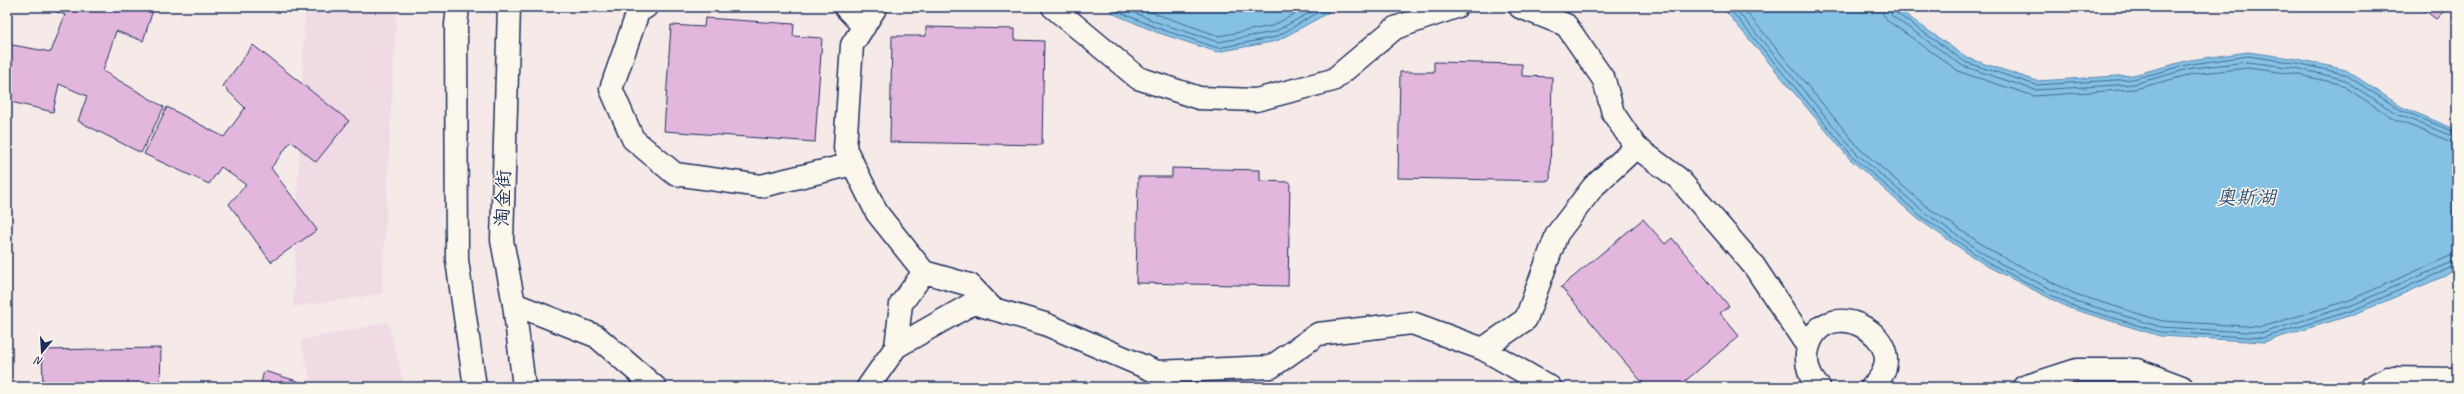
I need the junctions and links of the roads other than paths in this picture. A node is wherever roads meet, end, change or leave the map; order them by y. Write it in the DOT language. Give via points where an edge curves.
graph roads {
  1 [pos="458,7"];
  2 [pos="510,7"];
  3 [pos="646,7"];
  4 [pos="845,7"];
  5 [pos="876,7"];
  6 [pos="1053,7"];
  7 [pos="1456,7"];
  8 [pos="1520,7"];
  9 [pos="864,27"];
  10 [pos="1636,147"];
  11 [pos="853,164"];
  12 [pos="924,272"];
  13 [pos="514,304"];
  14 [pos="994,310"];
  15 [pos="1808,347"];
  16 [pos="896,348"];
  17 [pos="1483,349"];
  18 [pos="2457,379"];
  19 [pos="1878,386"];
  20 [pos="475,387"];
  21 [pos="524,387"];
  22 [pos="655,387"];
  23 [pos="868,387"];
  24 [pos="1550,387"];
  25 [pos="1819,387"];
  26 [pos="2024,387"];
  27 [pos="2182,387"];
  28 [pos="2371,387"];
  1 -- 20 [label="street" via="457,260"];
  2 -- 13 [label="street, 淘金街" via="502,240"];
  3 -- 11 [label="street" via="638,12 611,89 633,139 675,174 761,186"];
  4 -- 9 [label="street"];
  5 -- 9 [label="street"];
  6 -- 7 [label="street" via="1138,78 1198,98 1256,100 1333,80 1395,28"];
  8 -- 10 [label="street" via="1566,25 1604,80 1612,113"];
  9 -- 11 [label="street" via="852,45 845,148"];
  10 -- 15 [label="street" via="1678,178 1718,224 1754,266"];
  10 -- 17 [label="street" via="1593,187 1557,234 1526,319"];
  11 -- 12 [label="street" via="877,213"];
  12 -- 14 [label="street" via="970,285"];
  12 -- 16 [label="street" via="901,304"];
  13 -- 21 [label="street, 淘金街"];
  13 -- 22 [label="street" via="596,336"];
  14 -- 16 [label="street" via="973,303"];
  14 -- 17 [label="street" via="1046,324 1157,372 1271,367 1318,334 1412,323"];
  15 -- 19 [label="street" via="1824,326 1836,321 1860,323 1870,329 1883,349 1885,361"];
  15 -- 25 [label="street" via="1806,360 1809,373"];
  16 -- 23 [label="street"];
  17 -- 24 [label="street"];
  18 -- 28 [label="street" via="2388,378"];
  26 -- 27 [label="street" via="2077,370 2137,370"];
}
